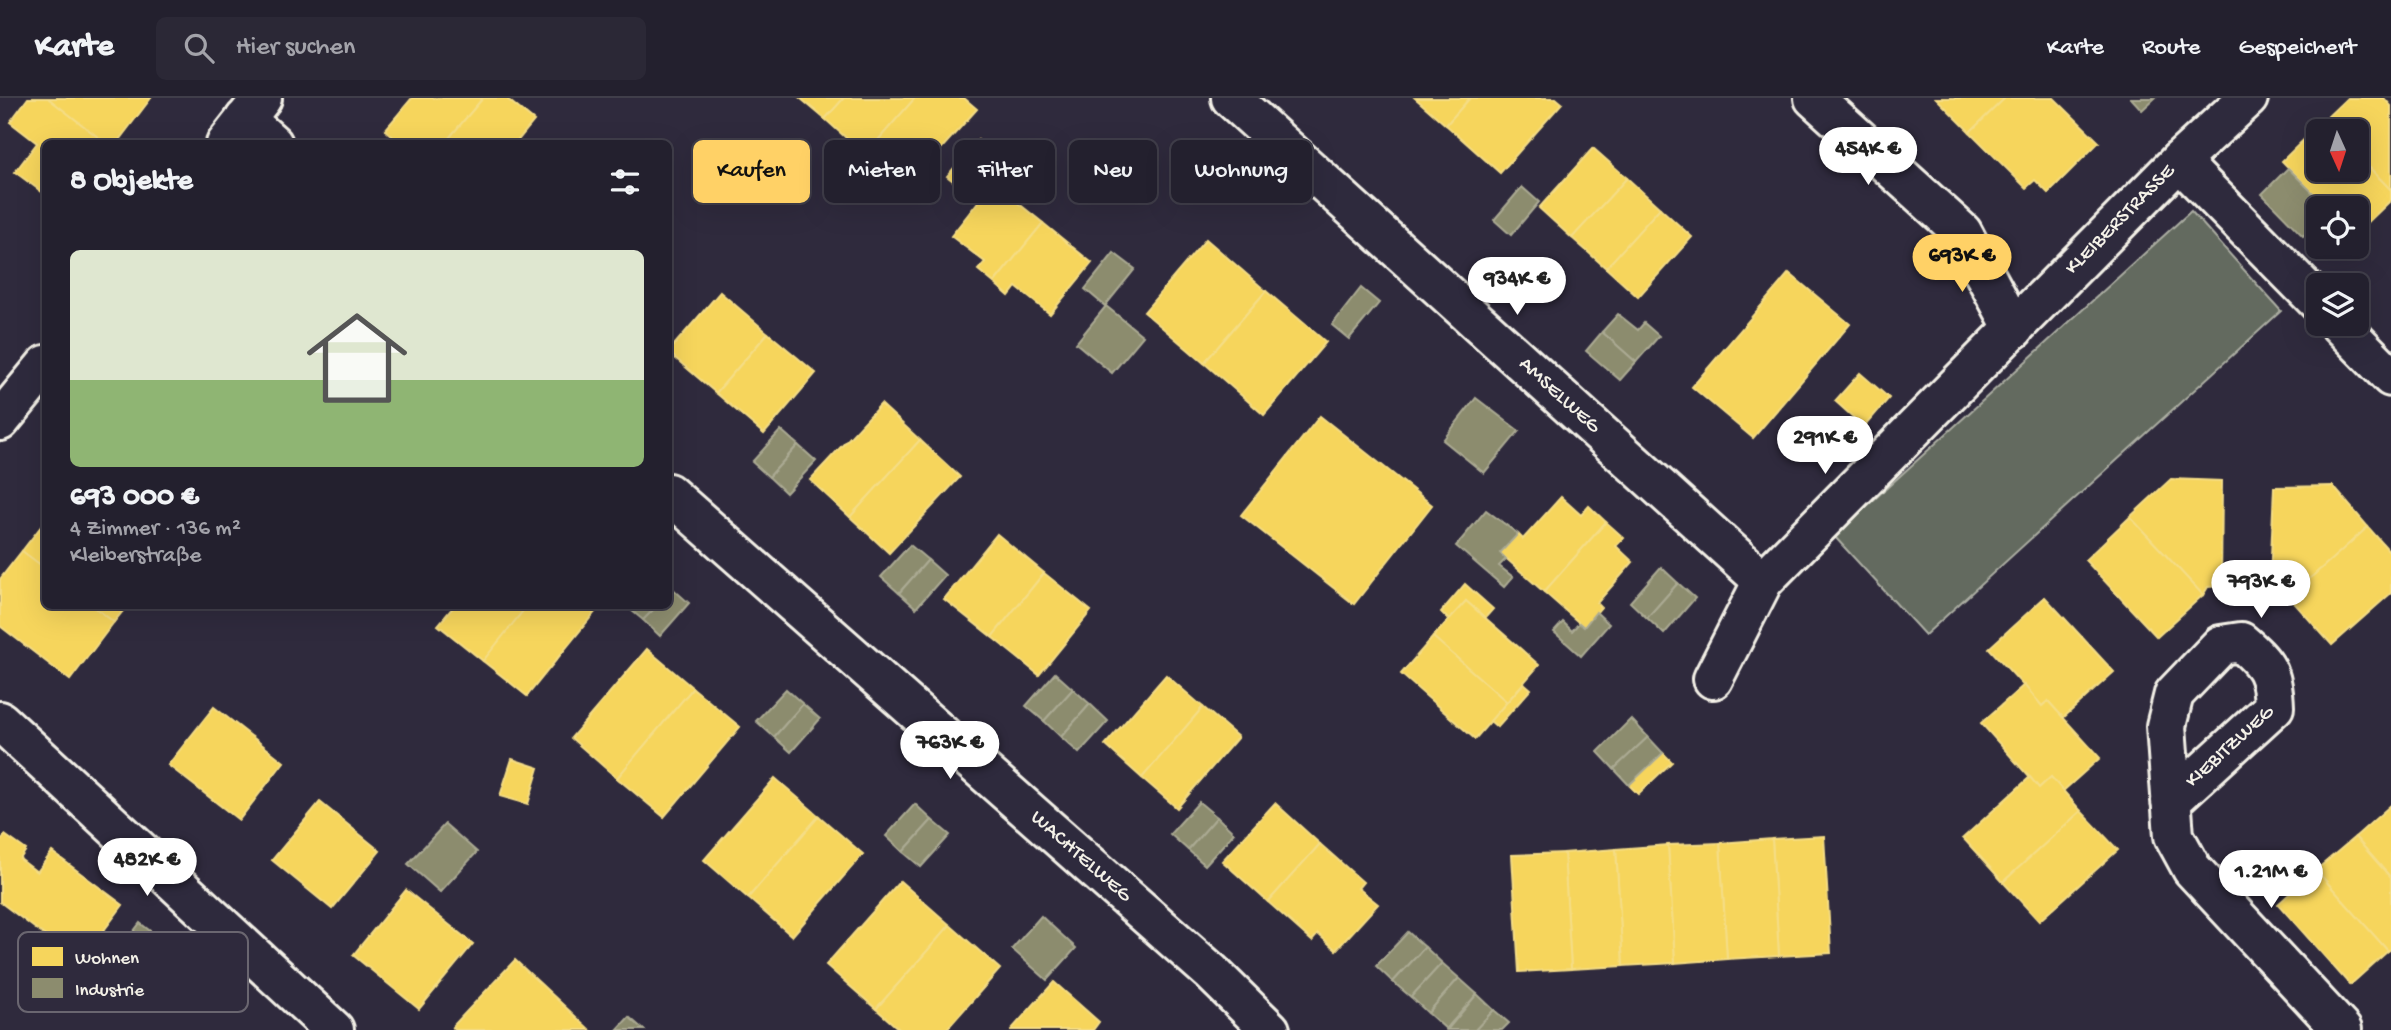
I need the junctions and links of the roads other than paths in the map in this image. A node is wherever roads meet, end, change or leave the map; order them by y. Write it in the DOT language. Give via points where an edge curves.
graph roads {
  1 [pos="1231,98"];
  2 [pos="1814,98"];
  3 [pos="2248,98"];
  4 [pos="2179,161"];
  5 [pos="2306,290"];
  6 [pos="2014,329"];
  7 [pos="2351,336"];
  8 [pos="42,370"];
  9 [pos="2391,377"];
  10 [pos="0,421"];
  11 [pos="672,497"];
  12 [pos="1763,581"];
  13 [pos="1713,680"];
  14 [pos="0,721"];
  15 [pos="2171,801"];
  16 [pos="228,932"];
  17 [pos="248,950"];
  18 [pos="334,1030"];
  19 [pos="1269,1030"];
  20 [pos="2342,1030"];
  1 -- 12 [label="street, AMSELWEG"];
  2 -- 6 [label="street" via="1962,232"];
  3 -- 4 [label="street, KLEIBERSTRASSE"];
  4 -- 5 [label="street"];
  4 -- 6 [label="street, KLEIBERSTRASSE"];
  6 -- 12 [label="street"];
  7 -- 9 [label="street"];
  8 -- 10 [label="street"];
  11 -- 19 [label="street, WACHTELWEG" via="1211,972"];
  12 -- 13 [label="street"];
  14 -- 16 [label="street"];
  15 -- 20 [label="street, KIEBITZWEG" via="2174,836 2192,869"];
  17 -- 18 [label="street"];
}
